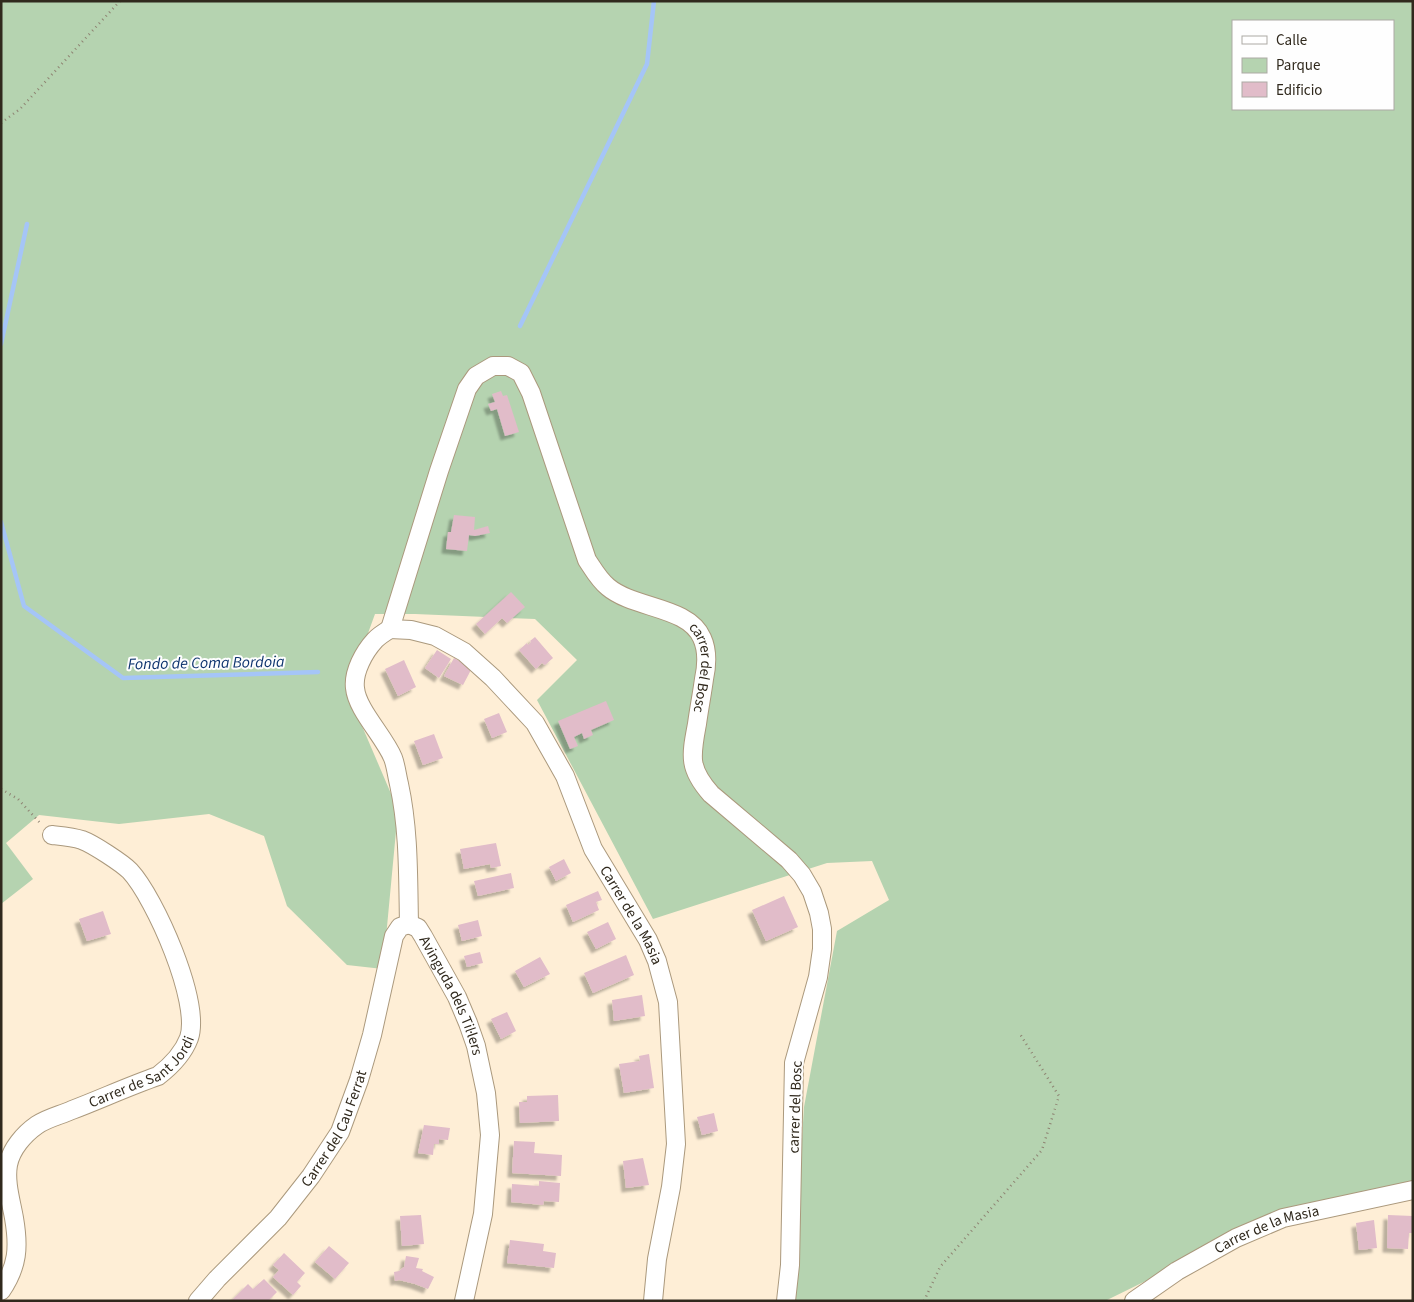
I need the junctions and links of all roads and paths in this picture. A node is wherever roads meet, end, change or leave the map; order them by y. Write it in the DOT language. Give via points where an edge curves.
graph roads {
  1 [pos="120,1"];
  2 [pos="1,123"];
  3 [pos="390,629"];
  4 [pos="1,789"];
  5 [pos="52,835"];
  6 [pos="409,924"];
  7 [pos="1020,1034"];
  8 [pos="1413,1190"];
  9 [pos="1,1291"];
  10 [pos="198,1301"];
  11 [pos="464,1301"];
  12 [pos="654,1301"];
  13 [pos="786,1301"];
  14 [pos="924,1301"];
  15 [pos="1134,1301"];
  1 -- 2 [label="path" via="20,109"];
  3 -- 6 [label="street, Avinguda dels Til·lers" via="375,640 365,655 356,671 355,689 393,759 408,854"];
  3 -- 12 [label="street, Carrer de la Masia" via="435,636 464,652 535,723 565,776 593,849 657,961 668,1002 676,1144"];
  3 -- 13 [label="street, carrer del Bosc" via="467,389 476,376 493,366 508,366 521,374 532,392 587,560 597,575 608,587 630,600 681,617 694,625 702,637 707,651 706,670 692,752 700,782 789,860 812,892 819,913 822,949 818,976 794,1063 790,1265"];
  4 -- 5 [label="path" via="18,799"];
  5 -- 9 [label="street, Carrer de Sant Jordi" via="82,840 121,864 136,879 154,906 182,976 191,1019 189,1037 172,1066 158,1076 38,1124 20,1141 8,1164 7,1178 16,1230 16,1263"];
  6 -- 10 [label="street, Carrer del Cau Ferrat" via="400,927 394,936 372,1035 340,1132 278,1218"];
  6 -- 11 [label="street, Avinguda dels Til·lers" via="418,928 457,997 476,1046 486,1092 490,1136 483,1214"];
  7 -- 14 [label="path" via="1059,1096 1042,1150 940,1267"];
  8 -- 15 [label="street, Carrer de la Masia" via="1283,1218 1236,1238 1177,1271"];
}
